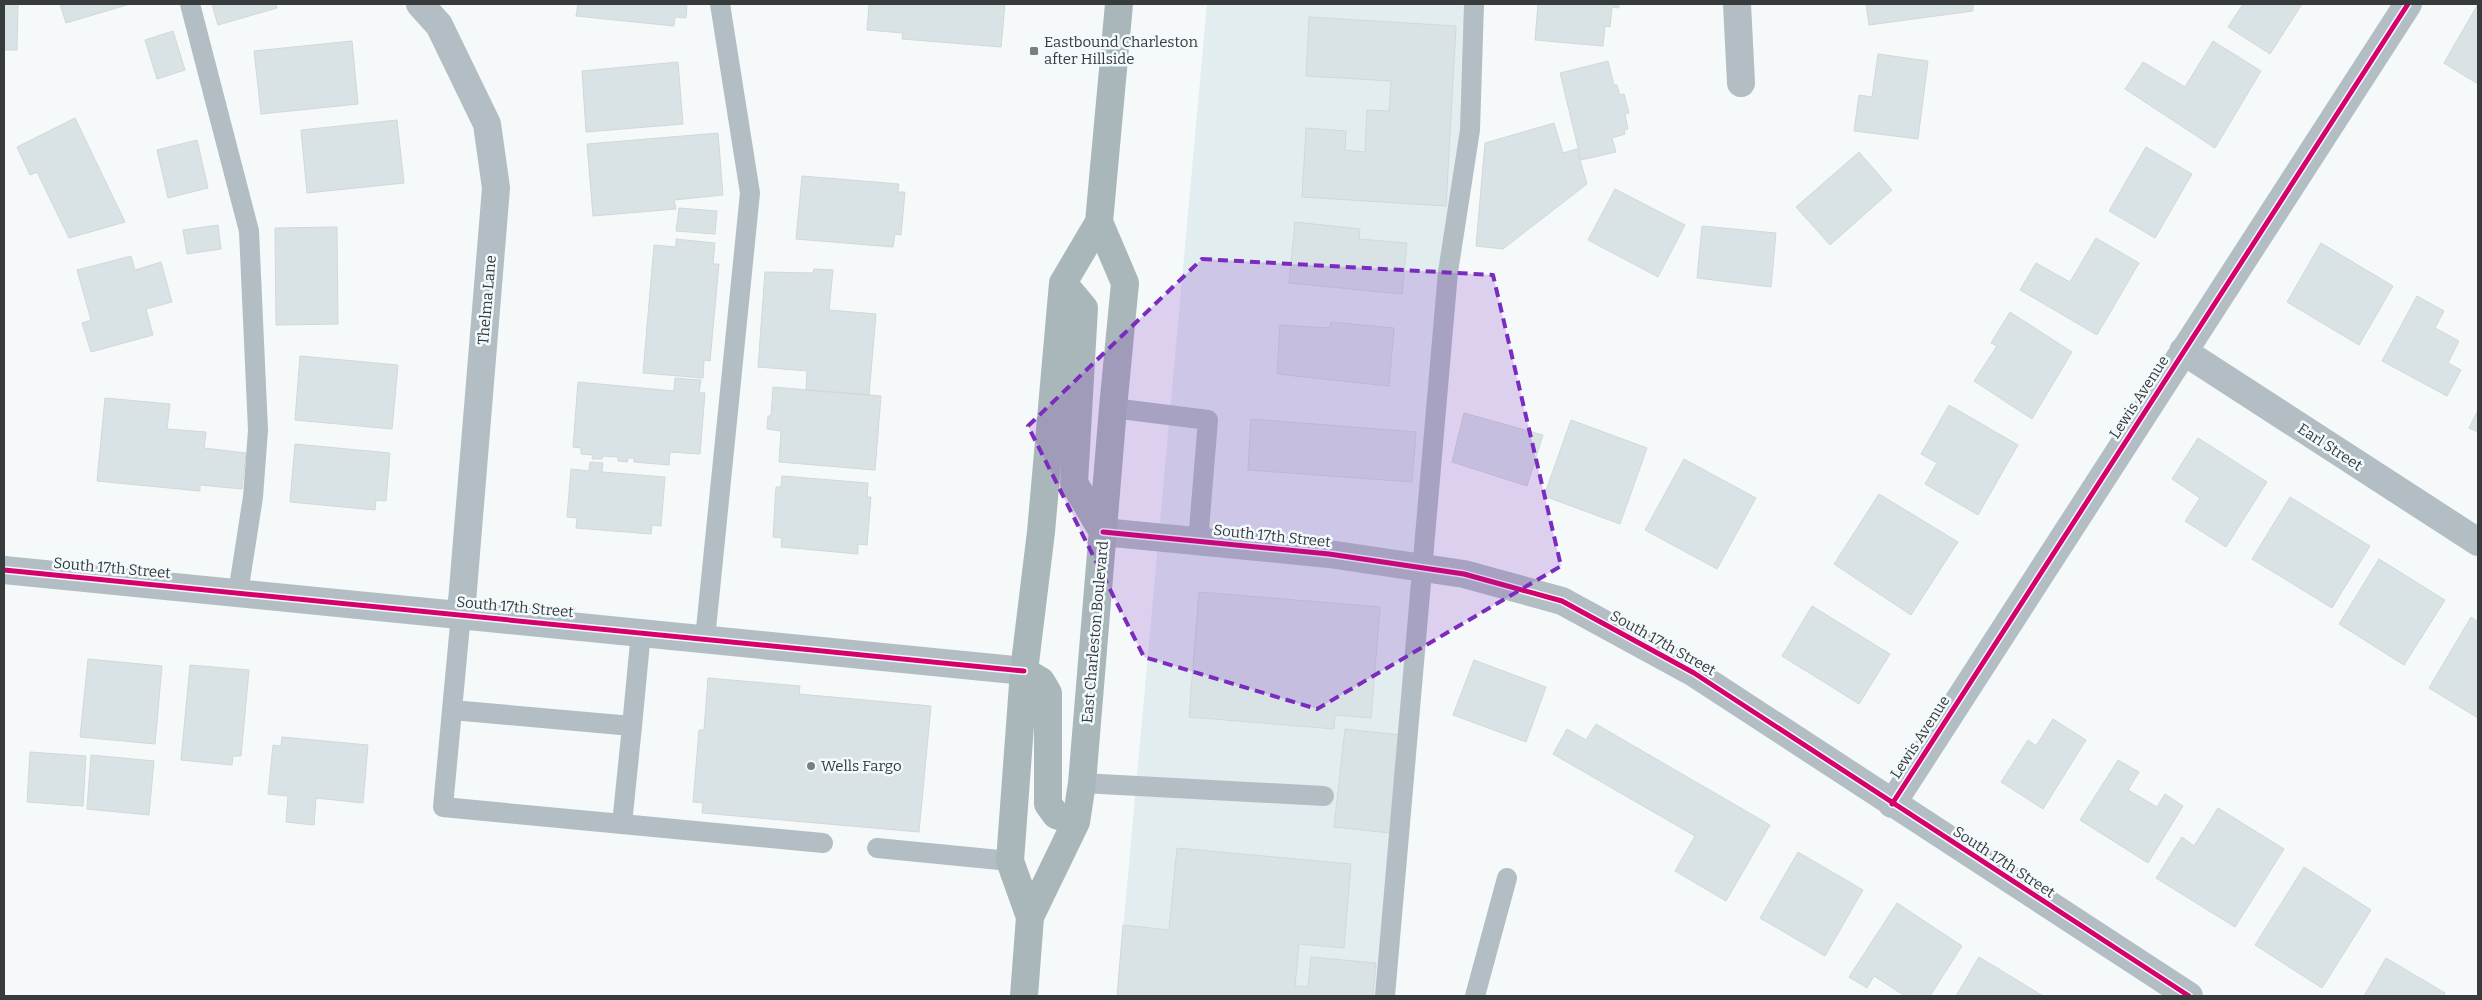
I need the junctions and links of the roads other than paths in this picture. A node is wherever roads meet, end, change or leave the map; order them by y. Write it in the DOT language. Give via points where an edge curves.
graph roads {
  1 [pos="190,4"];
  2 [pos="420,4"];
  3 [pos="720,4"];
  4 [pos="1118,4"];
  5 [pos="1474,4"];
  6 [pos="1737,4"];
  7 [pos="2408,4"];
  8 [pos="1740,83"];
  9 [pos="1099,222"];
  10 [pos="1064,283"];
  11 [pos="2183,351"];
  12 [pos="1112,408"];
  13 [pos="1103,532"];
  14 [pos="1198,542"];
  15 [pos="2478,542"];
  16 [pos="1424,568"];
  17 [pos="4,570"];
  18 [pos="238,593"];
  19 [pos="461,614"];
  20 [pos="640,632"];
  21 [pos="705,638"];
  22 [pos="1024,671"];
  23 [pos="452,710"];
  24 [pos="632,726"];
  25 [pos="1082,783"];
  26 [pos="1324,796"];
  27 [pos="1892,804"];
  28 [pos="1076,822"];
  29 [pos="622,824"];
  30 [pos="823,843"];
  31 [pos="878,848"];
  32 [pos="1010,861"];
  33 [pos="1507,878"];
  34 [pos="1030,917"];
  35 [pos="1024,996"];
  36 [pos="1385,996"];
  37 [pos="1475,996"];
  38 [pos="2189,996"];
  1 -- 18 [label="lane" via="249,231 258,430 253,498"];
  2 -- 19 [label="street, Thelma Lane" via="439,25 487,124 496,188"];
  3 -- 21 [label="lane" via="750,193"];
  4 -- 9 [label="main road, East Charleston Boulevard"];
  5 -- 16 [label="lane" via="1470,130 1448,272"];
  6 -- 8 [label="street"];
  7 -- 11 [label="street, Lewis Avenue"];
  9 -- 10 [label="main road, East Charleston Boulevard"];
  9 -- 12 [label="main road, East Charleston Boulevard" via="1125,283"];
  10 -- 13 [label="main road" via="1084,308 1074,483"];
  10 -- 22 [label="main road, East Charleston Boulevard" via="1041,532"];
  11 -- 15 [label="street, Earl Street"];
  11 -- 27 [label="street, Lewis Avenue"];
  12 -- 13 [label="main road, East Charleston Boulevard"];
  12 -- 14 [label="lane" via="1208,420"];
  13 -- 14 [label="street, South 17th Street"];
  13 -- 25 [label="main road, East Charleston Boulevard"];
  14 -- 16 [label="street, South 17th Street" via="1329,554"];
  16 -- 27 [label="street, South 17th Street" via="1464,574 1562,601 1694,673"];
  16 -- 36 [label="lane"];
  17 -- 18 [label="street, South 17th Street"];
  18 -- 19 [label="street, South 17th Street"];
  19 -- 20 [label="street, South 17th Street"];
  19 -- 23 [label="lane"];
  20 -- 21 [label="street, South 17th Street"];
  20 -- 24 [label="lane"];
  21 -- 22 [label="street, South 17th Street"];
  22 -- 28 [label="main road" via="1041,681 1048,693 1048,804 1056,815"];
  22 -- 32 [label="main road, East Charleston Boulevard"];
  23 -- 24 [label="lane"];
  23 -- 29 [label="lane" via="443,807"];
  24 -- 29 [label="lane"];
  25 -- 26 [label="lane"];
  25 -- 28 [label="main road, East Charleston Boulevard"];
  27 -- 38 [label="street, South 17th Street"];
  28 -- 34 [label="main road, East Charleston Boulevard"];
  29 -- 30 [label="lane"];
  31 -- 32 [label="lane"];
  32 -- 34 [label="main road, East Charleston Boulevard"];
  33 -- 37 [label="lane"];
  34 -- 35 [label="main road, East Charleston Boulevard"];
}
